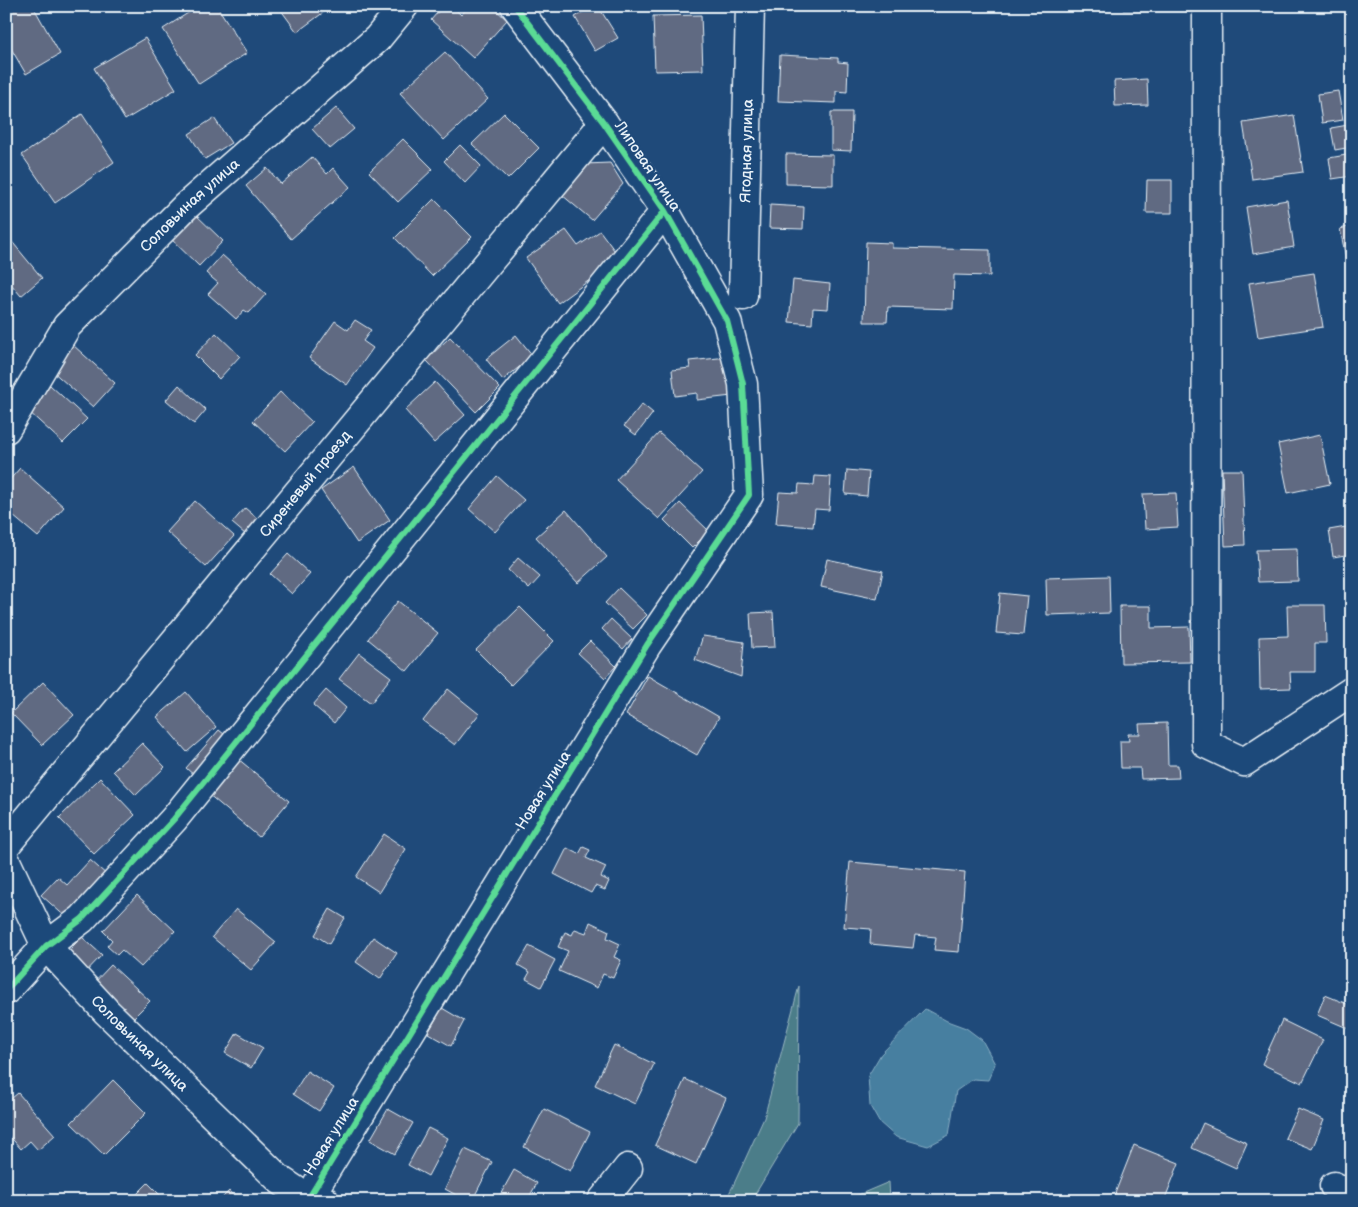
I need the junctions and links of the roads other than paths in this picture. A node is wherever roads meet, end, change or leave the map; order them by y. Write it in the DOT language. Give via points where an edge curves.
graph roads {
  1 [pos="404,6"];
  2 [pos="515,6"];
  3 [pos="750,6"];
  4 [pos="1207,6"];
  5 [pos="604,123"];
  6 [pos="665,211"];
  7 [pos="743,296"];
  8 [pos="743,384"];
  9 [pos="6,429"];
  10 [pos="1352,691"];
  11 [pos="6,845"];
  12 [pos="6,861"];
  13 [pos="46,946"];
  14 [pos="6,990"];
  15 [pos="628,1168"];
  16 [pos="313,1200"];
  17 [pos="602,1201"];
  1 -- 9 [label="street, Соловьиная улица" via="377,39 185,207 67,326"];
  2 -- 5 [label="street, Липовая улица"];
  3 -- 7 [label="street, Ягодная улица"];
  4 -- 10 [label="street" via="1206,744 1244,762"];
  5 -- 6 [label="street, Липовая улица"];
  5 -- 11 [label="street, Сиреневый проезд"];
  6 -- 8 [label="street, Липовая улица" via="727,320"];
  6 -- 13 [label="street" via="174,819 82,919"];
  8 -- 16 [label="street, Новая улица" via="749,495 647,645"];
  12 -- 13 [label="street, Соловьиная улица"];
  13 -- 14 [label="street"];
  13 -- 16 [label="street, Соловьиная улица" via="107,1012 280,1180"];
  15 -- 17 [label="street"];
}
